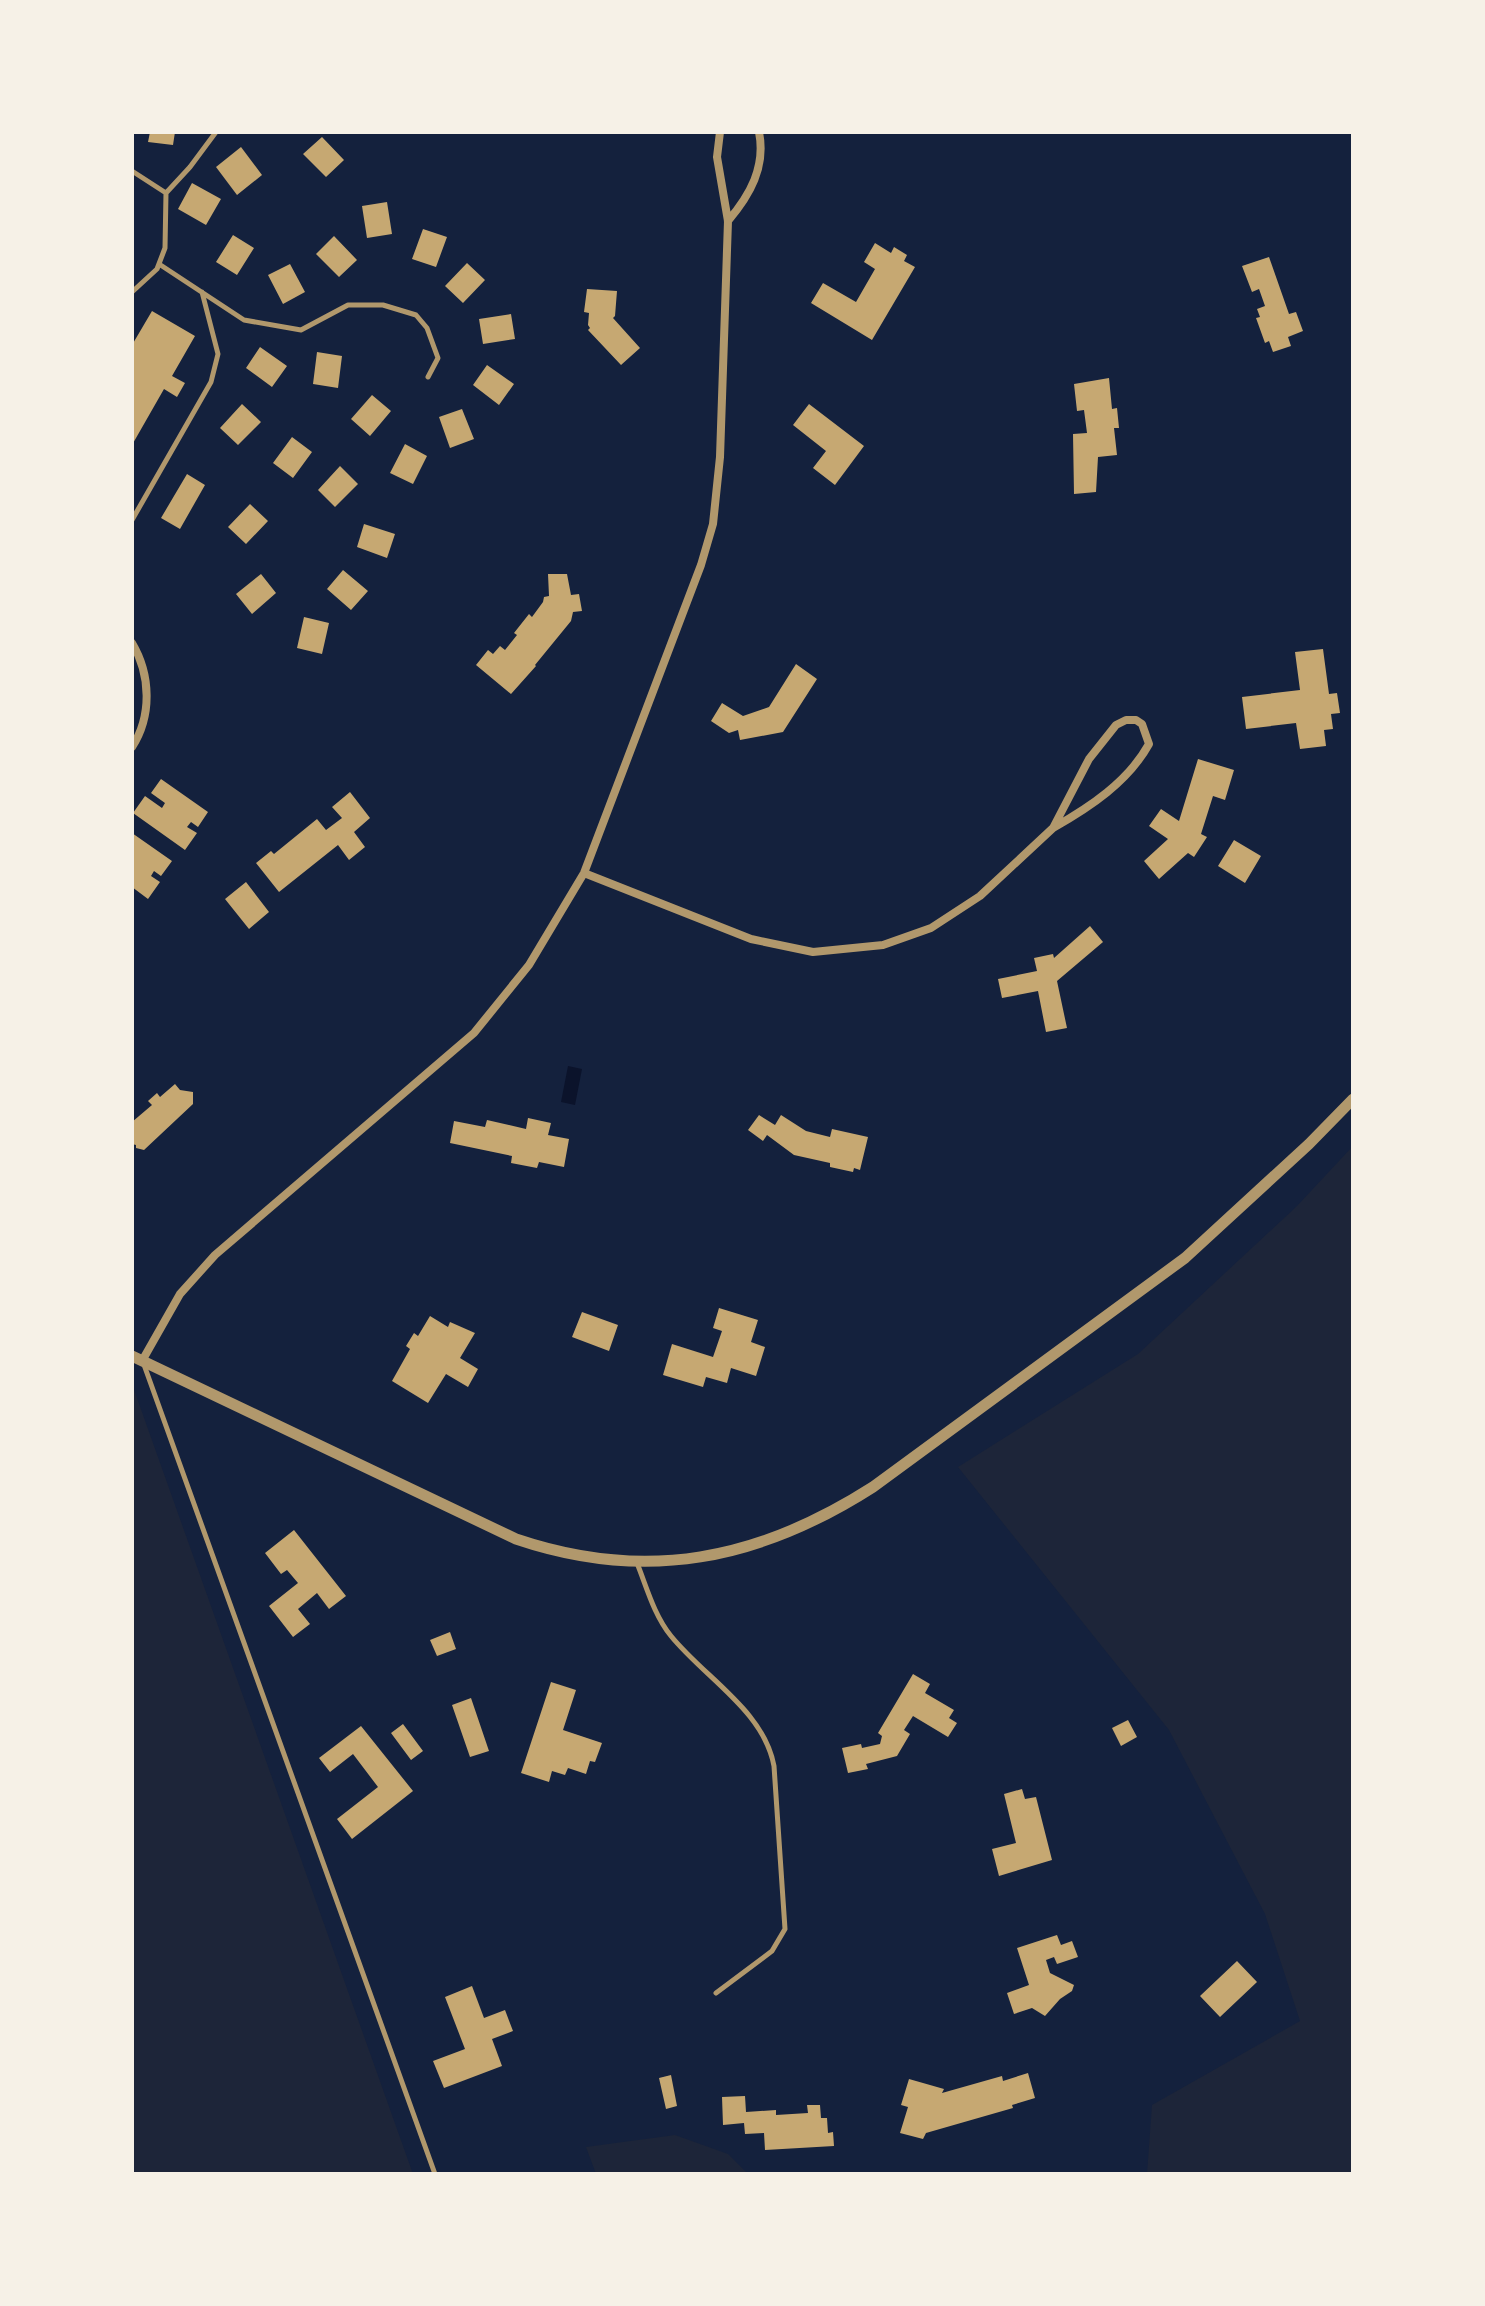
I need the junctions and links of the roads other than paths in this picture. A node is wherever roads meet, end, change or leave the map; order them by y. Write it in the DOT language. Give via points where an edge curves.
graph roads {
  1 [pos="216,132"];
  2 [pos="720,132"];
  3 [pos="759,132"];
  4 [pos="132,171"];
  5 [pos="166,193"];
  6 [pos="728,221"];
  7 [pos="159,264"];
  8 [pos="132,292"];
  9 [pos="202,292"];
  10 [pos="428,377"];
  11 [pos="132,520"];
  12 [pos="132,643"];
  13 [pos="132,747"];
  14 [pos="1053,828"];
  15 [pos="584,873"];
  16 [pos="1353,1099"];
  17 [pos="137,1359"];
  18 [pos="637,1563"];
  19 [pos="716,1993"];
  20 [pos="435,2174"];
  1 -- 5 [label="lane"];
  2 -- 6 [label="street" via="717,157"];
  3 -- 6 [label="street" via="758,174 747,199"];
  4 -- 5 [label="lane"];
  5 -- 7 [label="lane" via="165,248"];
  6 -- 15 [label="street" via="713,524"];
  7 -- 8 [label="lane"];
  7 -- 9 [label="lane"];
  9 -- 10 [label="lane" via="244,320 301,330 348,305 383,305 416,315 438,358"];
  9 -- 11 [label="lane" via="218,354 211,382"];
  12 -- 13 [label="street" via="142,664 147,702 145,721"];
  14 -- 14 [label="street" via="1098,802 1142,757 1149,744 1142,724 1126,720 1116,725 1089,759"];
  14 -- 15 [label="street" via="980,896 931,928 883,945 845,951 813,952 751,939"];
  15 -- 17 [label="street" via="529,965 474,1033 215,1255 180,1294"];
  16 -- 18 [label="street" via="1185,1258 873,1487 834,1512 766,1542 687,1559"];
  17 -- 18 [label="street" via="516,1539 556,1553"];
  17 -- 20 [label="lane"];
  18 -- 19 [label="lane" via="661,1622 761,1730 774,1766 785,1929 772,1951"];
}
